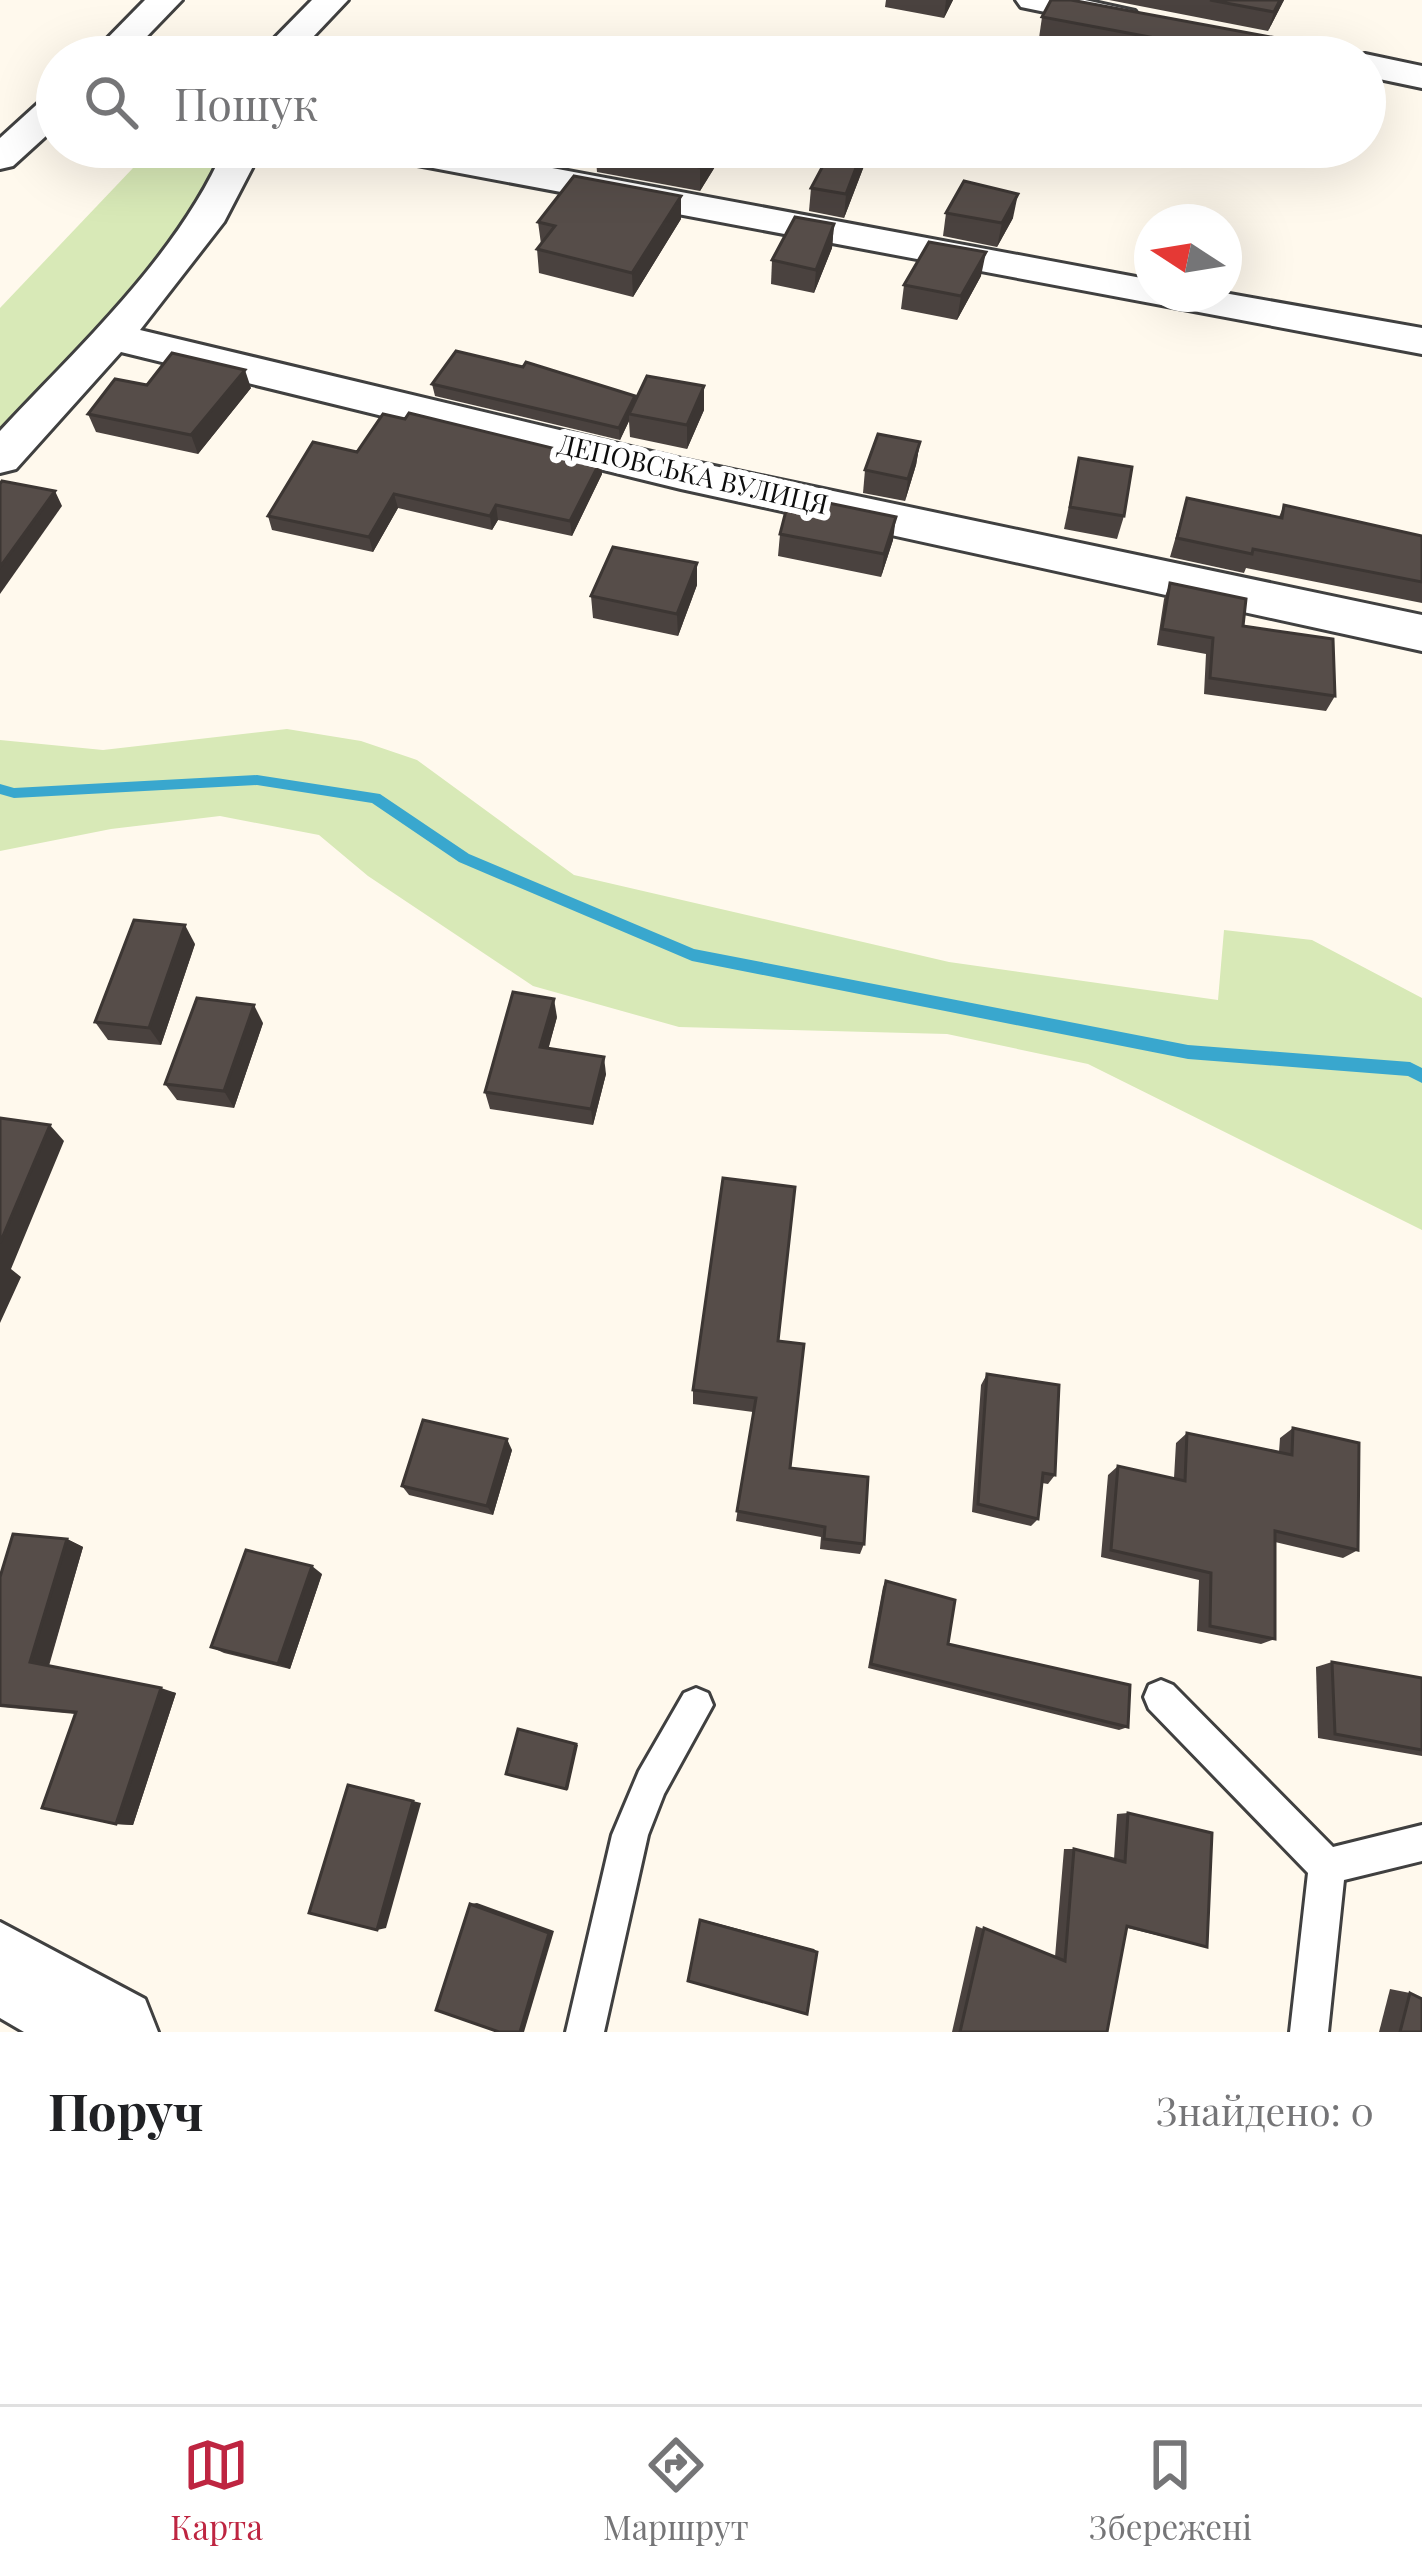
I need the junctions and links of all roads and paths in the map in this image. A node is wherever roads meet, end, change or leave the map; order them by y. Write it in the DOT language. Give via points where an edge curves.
graph roads {
  1 [pos="165,0"];
  2 [pos="332,0"];
  3 [pos="1033,0"];
  4 [pos="1166,26"];
  5 [pos="128,36"];
  6 [pos="295,36"];
  7 [pos="1386,69"];
  8 [pos="1422,77"];
  9 [pos="36,125"];
  10 [pos="0,158"];
  11 [pos="234,168"];
  12 [pos="490,168"];
  13 [pos="1134,290"];
  14 [pos="1242,310"];
  15 [pos="108,336"];
  16 [pos="1422,341"];
  17 [pos="0,458"];
  18 [pos="1422,633"];
  19 [pos="1161,1697"];
  20 [pos="696,1705"];
  21 [pos="1422,1843"];
  22 [pos="1328,1866"];
  23 [pos="0,1967"];
  24 [pos="112,2032"];
  25 [pos="585,2032"];
  26 [pos="1309,2032"];
  1 -- 5 [label="street"];
  2 -- 6 [label="street"];
  3 -- 4 [label="street"];
  7 -- 8 [label="street"];
  9 -- 10 [label="street"];
  11 -- 15 [label="street" via="215,207"];
  12 -- 13 [label="street"];
  14 -- 16 [label="street"];
  15 -- 17 [label="street"];
  15 -- 18 [label="street, ДЕПОВСЬКА ВУЛИЦЯ" via="702,479"];
  19 -- 22 [label="lane"];
  20 -- 25 [label="lane" via="630,1835"];
  21 -- 22 [label="lane"];
  22 -- 26 [label="lane"];
  23 -- 24 [label="street"];
}
